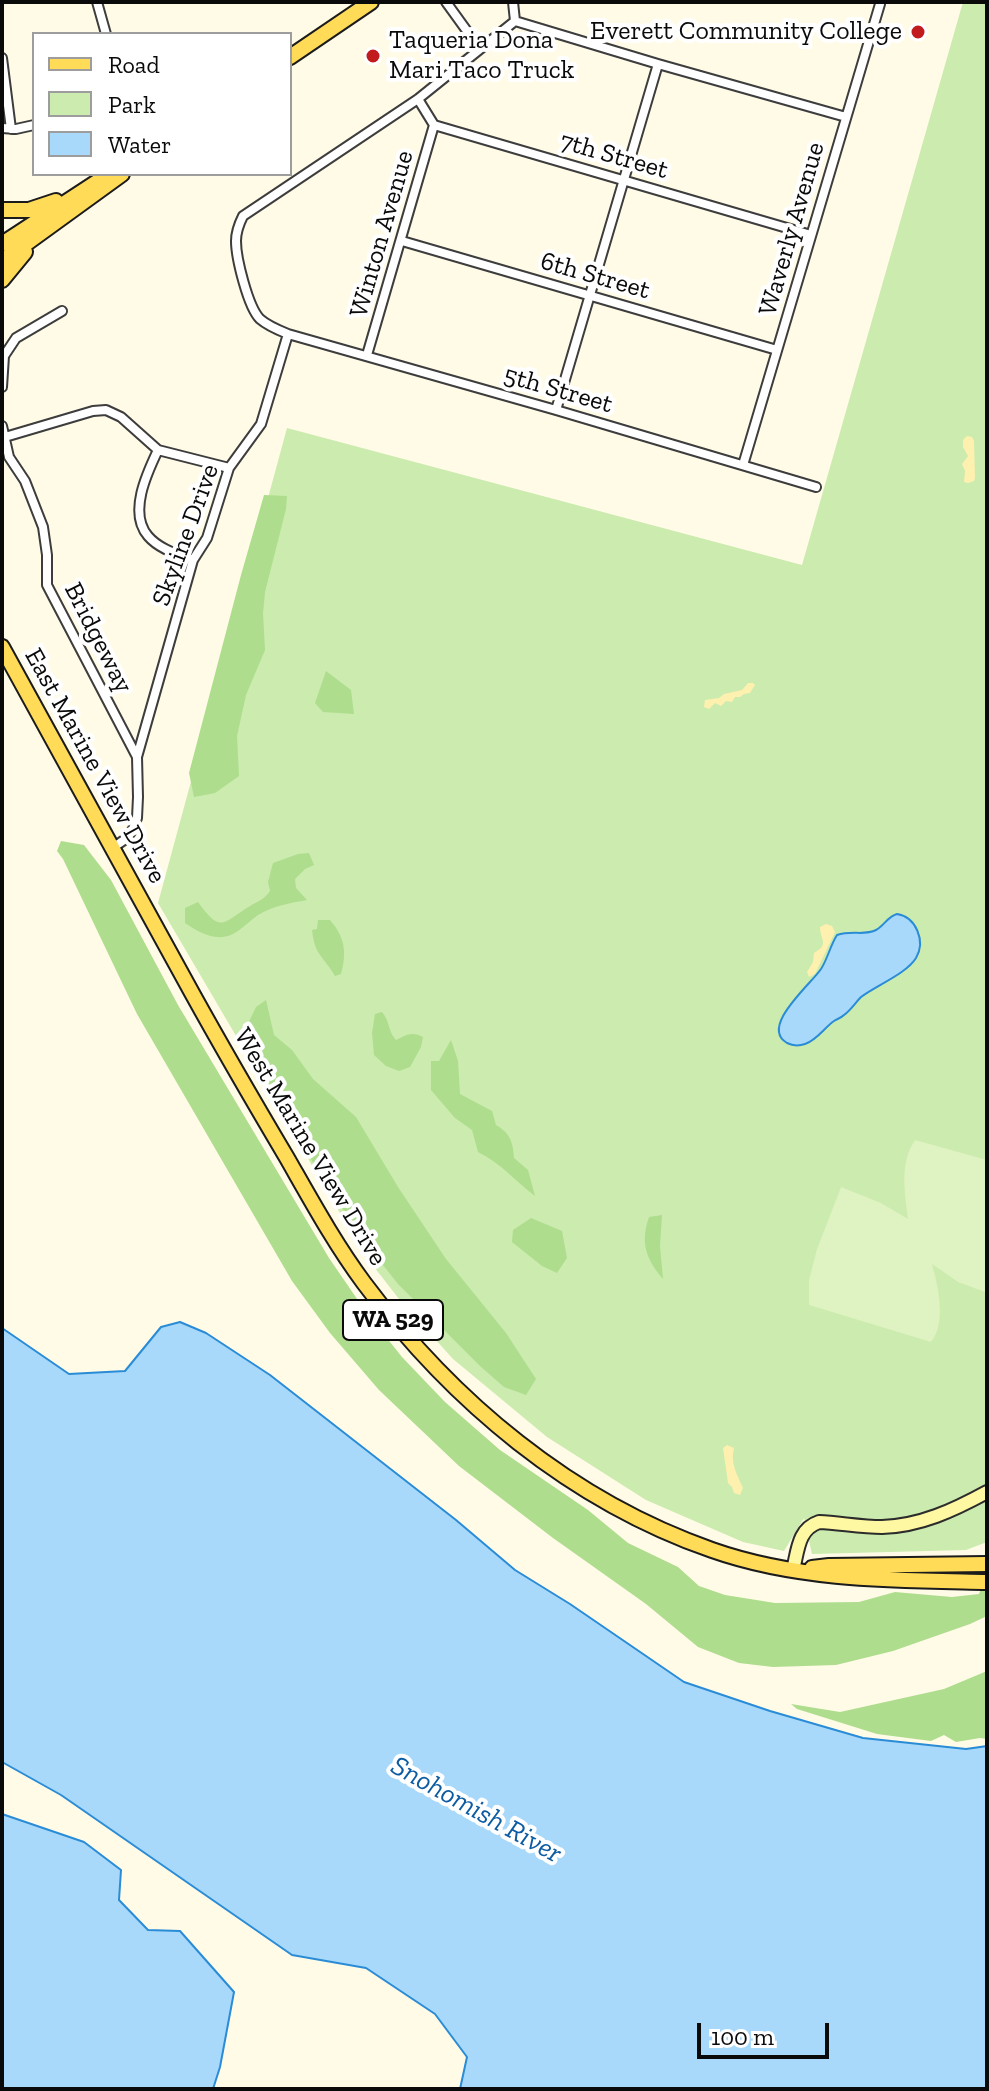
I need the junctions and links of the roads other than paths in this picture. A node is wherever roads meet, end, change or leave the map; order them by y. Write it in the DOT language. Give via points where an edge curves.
graph roads {
  1 [pos="97,2"];
  2 [pos="371,2"];
  3 [pos="446,2"];
  4 [pos="513,2"];
  5 [pos="880,4"];
  6 [pos="515,21"];
  7 [pos="105,32"];
  8 [pos="480,49"];
  9 [pos="292,56"];
  10 [pos="2,58"];
  11 [pos="658,64"];
  12 [pos="418,99"];
  13 [pos="846,117"];
  14 [pos="32,125"];
  15 [pos="434,125"];
  16 [pos="6,128"];
  17 [pos="106,176"];
  18 [pos="119,176"];
  19 [pos="623,179"];
  20 [pos="92,184"];
  21 [pos="2,210"];
  22 [pos="21,211"];
  23 [pos="2,219"];
  24 [pos="45,232"];
  25 [pos="811,235"];
  26 [pos="402,241"];
  27 [pos="2,244"];
  28 [pos="2,261"];
  29 [pos="2,280"];
  30 [pos="589,295"];
  31 [pos="62,311"];
  32 [pos="288,334"];
  33 [pos="777,350"];
  34 [pos="367,355"];
  35 [pos="2,387"];
  36 [pos="556,410"];
  37 [pos="2,426"];
  38 [pos="5,437"];
  39 [pos="158,450"];
  40 [pos="743,465"];
  41 [pos="229,468"];
  42 [pos="816,487"];
  43 [pos="193,560"];
  44 [pos="2,647"];
  45 [pos="137,757"];
  46 [pos="111,849"];
  47 [pos="145,908"];
  48 [pos="987,1492"];
  49 [pos="987,1564"];
  50 [pos="793,1570"];
  51 [pos="987,1582"];
  1 -- 7 [label="street"];
  2 -- 9 [label="main road"];
  3 -- 8 [label="street"];
  4 -- 6 [label="street"];
  5 -- 13 [label="street, Waverly Avenue"];
  6 -- 8 [label="street, 5th Street"];
  6 -- 11 [label="street"];
  8 -- 12 [label="street, 5th Street"];
  10 -- 16 [label="street"];
  11 -- 13 [label="street"];
  11 -- 19 [label="street"];
  12 -- 15 [label="street"];
  12 -- 32 [label="street, 5th Street" via="243,216 236,244 249,302 260,319"];
  13 -- 25 [label="street, Waverly Avenue"];
  14 -- 16 [label="street"];
  15 -- 19 [label="street, 7th Street"];
  15 -- 26 [label="street, Winton Avenue"];
  17 -- 20 [label="main road"];
  18 -- 24 [label="main road"];
  19 -- 25 [label="street, 7th Street"];
  19 -- 30 [label="street"];
  20 -- 22 [label="main road"];
  20 -- 27 [label="main road"];
  21 -- 22 [label="main road"];
  22 -- 23 [label="main road"];
  24 -- 28 [label="main road"];
  24 -- 29 [label="main road"];
  25 -- 33 [label="street, Waverly Avenue"];
  26 -- 30 [label="street, 6th Street"];
  26 -- 34 [label="street, Winton Avenue"];
  30 -- 33 [label="street, 6th Street"];
  30 -- 36 [label="street"];
  31 -- 35 [label="street" via="16,338 4,356"];
  32 -- 34 [label="street, 5th Street"];
  32 -- 41 [label="street, Skyline Drive" via="261,424"];
  33 -- 40 [label="street, Waverly Avenue"];
  34 -- 36 [label="street, 5th Street"];
  36 -- 40 [label="street, 5th Street"];
  37 -- 38 [label="street, Bridgeway"];
  38 -- 39 [label="street" via="106,410"];
  38 -- 45 [label="street, Bridgeway" via="9,457 43,527 47,585"];
  39 -- 41 [label="street"];
  39 -- 43 [label="street" via="139,505 140,520 158,544"];
  40 -- 42 [label="street, 5th Street"];
  41 -- 43 [label="street, Skyline Drive" via="207,538"];
  43 -- 45 [label="street, Skyline Drive"];
  44 -- 46 [label="main road, East Marine View Drive / WA 529"];
  45 -- 46 [label="street, Bridgeway" via="137,818 127,838"];
  46 -- 47 [label="main road, East Marine View Drive / WA 529"];
  47 -- 50 [label="main road, West Marine View Drive / WA 529" via="331,1234 399,1328 448,1382 492,1423 595,1495 714,1551"];
  48 -- 50 [label="main road" via="917,1522 882,1527 811,1524 804,1530"];
  49 -- 50 [label="main road, West Marine View Drive / WA 529"];
  50 -- 51 [label="main road, West Marine View Drive / WA 529" via="840,1578"];
}
